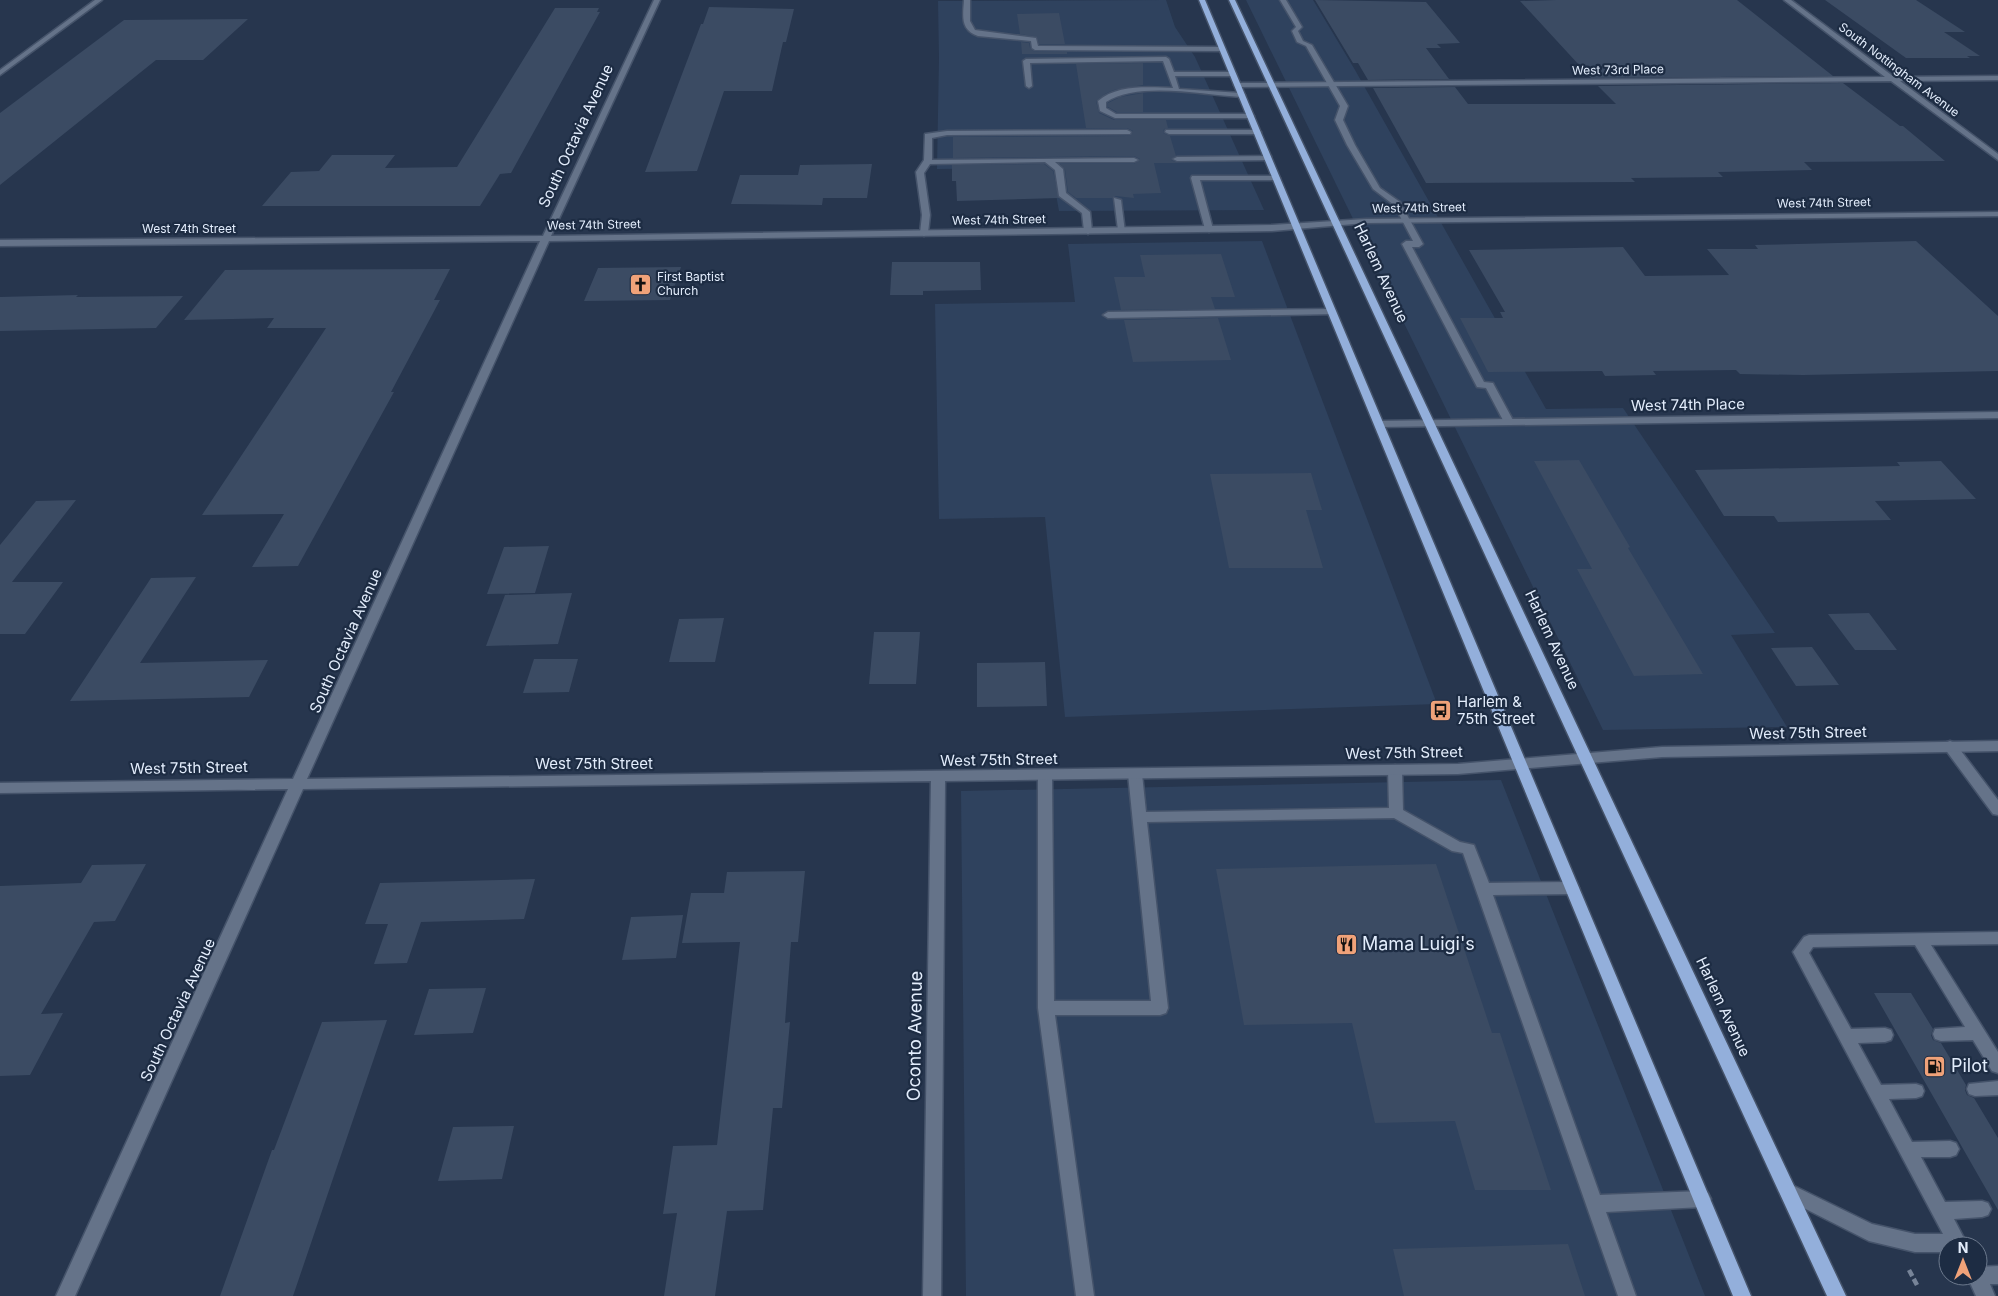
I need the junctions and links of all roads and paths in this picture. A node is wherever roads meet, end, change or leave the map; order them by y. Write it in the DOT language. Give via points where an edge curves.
graph roads {
  1 [pos="99,0"];
  2 [pos="657,0"];
  3 [pos="967,0"];
  4 [pos="1202,0"];
  5 [pos="1232,0"];
  6 [pos="1283,0"];
  7 [pos="1787,0"];
  8 [pos="1222,49"];
  9 [pos="0,73"];
  10 [pos="1171,74"];
  11 [pos="1233,74"];
  12 [pos="1998,78"];
  13 [pos="1892,79"];
  14 [pos="1272,84"];
  15 [pos="1331,84"];
  16 [pos="1237,85"];
  17 [pos="1029,86"];
  18 [pos="1176,88"];
  19 [pos="1241,95"];
  20 [pos="1250,116"];
  21 [pos="1127,132"];
  22 [pos="1169,132"];
  23 [pos="1257,132"];
  24 [pos="1268,158"];
  25 [pos="1998,158"];
  26 [pos="1177,159"];
  27 [pos="1048,160"];
  28 [pos="1134,160"];
  29 [pos="929,162"];
  30 [pos="1276,178"];
  31 [pos="1117,200"];
  32 [pos="1998,214"];
  33 [pos="1406,220"];
  34 [pos="1337,223"];
  35 [pos="1296,226"];
  36 [pos="1209,229"];
  37 [pos="1122,230"];
  38 [pos="1088,231"];
  39 [pos="924,233"];
  40 [pos="546,238"];
  41 [pos="0,243"];
  42 [pos="1332,312"];
  43 [pos="1108,314"];
  44 [pos="1998,415"];
  45 [pos="1509,422"];
  46 [pos="1379,424"];
  47 [pos="1430,424"];
  48 [pos="1950,746"];
  49 [pos="1998,746"];
  50 [pos="1586,758"];
  51 [pos="1520,764"];
  52 [pos="1395,770"];
  53 [pos="1135,774"];
  54 [pos="1045,776"];
  55 [pos="938,777"];
  56 [pos="299,782"];
  57 [pos="0,788"];
  58 [pos="1998,810"];
  59 [pos="1396,812"];
  60 [pos="1140,817"];
  61 [pos="1572,888"];
  62 [pos="1484,889"];
  63 [pos="1998,938"];
  64 [pos="1919,939"];
  65 [pos="1046,1008"];
  66 [pos="1977,1033"];
  67 [pos="1942,1034"];
  68 [pos="1885,1035"];
  69 [pos="1846,1036"];
  70 [pos="1998,1066"];
  71 [pos="1998,1088"];
  72 [pos="1975,1089"];
  73 [pos="1916,1091"];
  74 [pos="1876,1092"];
  75 [pos="1950,1149"];
  76 [pos="1907,1150"];
  77 [pos="1788,1191"];
  78 [pos="1702,1199"];
  79 [pos="1594,1204"];
  80 [pos="1982,1209"];
  81 [pos="1940,1211"];
  82 [pos="1954,1236"];
  83 [pos="1938,1243"];
  84 [pos="65,1296"];
  85 [pos="932,1296"];
  86 [pos="1085,1296"];
  87 [pos="1627,1296"];
  88 [pos="1742,1296"];
  89 [pos="1837,1296"];
  1 -- 9 [label="street"];
  2 -- 40 [label="street, South Octavia Avenue"];
  3 -- 8 [label="street" via="966,26 971,32 1034,39 1035,48"];
  4 -- 8 [label="main road"];
  5 -- 14 [label="main road, Harlem Avenue"];
  6 -- 15 [label="street" via="1298,27 1295,30 1300,42 1309,45"];
  7 -- 13 [label="street, South Nottingham Avenue"];
  8 -- 11 [label="main road"];
  10 -- 11 [label="street"];
  10 -- 17 [label="street" via="1166,59 1026,61"];
  10 -- 18 [label="street"];
  11 -- 16 [label="main road"];
  12 -- 13 [label="street, West 73rd Place"];
  13 -- 15 [label="street, West 73rd Place"];
  13 -- 25 [label="street, South Nottingham Avenue"];
  14 -- 15 [label="street, West 73rd Place"];
  14 -- 16 [label="street, West 73rd Place"];
  14 -- 34 [label="main road, Harlem Avenue"];
  15 -- 33 [label="street" via="1344,106 1339,120 1351,145 1377,189 1397,204"];
  16 -- 19 [label="main road"];
  19 -- 20 [label="main road"];
  19 -- 20 [label="street" via="1126,91 1107,95 1102,101 1103,110 1115,116"];
  20 -- 23 [label="main road"];
  21 -- 29 [label="street" via="947,133 928,136"];
  22 -- 23 [label="street"];
  23 -- 24 [label="main road"];
  24 -- 26 [label="street"];
  24 -- 30 [label="main road"];
  27 -- 28 [label="street"];
  27 -- 29 [label="street"];
  27 -- 38 [label="street" via="1059,169 1062,194 1086,212"];
  29 -- 39 [label="street" via="920,172 926,215"];
  30 -- 35 [label="main road"];
  30 -- 36 [label="street" via="1195,178"];
  31 -- 37 [label="street"];
  32 -- 33 [label="street, West 74th Street"];
  33 -- 34 [label="street, West 74th Street"];
  33 -- 45 [label="street" via="1419,244 1406,244 1481,385 1489,385"];
  34 -- 35 [label="street, West 74th Street"];
  34 -- 47 [label="main road, Harlem Avenue"];
  35 -- 36 [label="street, West 74th Street"];
  35 -- 42 [label="main road"];
  36 -- 37 [label="street, West 74th Street"];
  37 -- 38 [label="street, West 74th Street"];
  38 -- 39 [label="street, West 74th Street"];
  39 -- 40 [label="street, West 74th Street"];
  40 -- 41 [label="street, West 74th Street"];
  40 -- 56 [label="street, South Octavia Avenue"];
  42 -- 43 [label="street"];
  42 -- 46 [label="main road"];
  44 -- 45 [label="street, West 74th Place"];
  45 -- 47 [label="street, West 74th Place"];
  46 -- 47 [label="street, West 74th Place"];
  46 -- 51 [label="main road"];
  47 -- 50 [label="main road, Harlem Avenue"];
  48 -- 49 [label="street, West 75th Street"];
  48 -- 50 [label="street, West 75th Street" via="1662,752"];
  48 -- 58 [label="street"];
  50 -- 51 [label="street, West 75th Street"];
  50 -- 77 [label="main road, Harlem Avenue"];
  51 -- 52 [label="street, West 75th Street"];
  51 -- 61 [label="main road"];
  52 -- 53 [label="street, West 75th Street"];
  52 -- 59 [label="street"];
  53 -- 54 [label="street, West 75th Street"];
  53 -- 60 [label="street"];
  54 -- 55 [label="street, West 75th Street"];
  54 -- 65 [label="street"];
  55 -- 56 [label="street, West 75th Street"];
  55 -- 85 [label="street, Oconto Avenue"];
  56 -- 57 [label="street, West 75th Street"];
  56 -- 84 [label="street, South Octavia Avenue"];
  59 -- 60 [label="street"];
  59 -- 62 [label="street" via="1457,847 1469,849"];
  60 -- 65 [label="street" via="1160,1008"];
  61 -- 62 [label="street"];
  61 -- 78 [label="main road"];
  62 -- 79 [label="street"];
  63 -- 64 [label="street"];
  64 -- 66 [label="street"];
  64 -- 69 [label="street" via="1809,941 1801,952"];
  65 -- 86 [label="street"];
  66 -- 67 [label="street"];
  66 -- 70 [label="street"];
  68 -- 69 [label="street"];
  69 -- 74 [label="street"];
  71 -- 72 [label="street"];
  73 -- 74 [label="street"];
  74 -- 76 [label="street"];
  75 -- 76 [label="street"];
  76 -- 81 [label="street"];
  77 -- 83 [label="street" via="1869,1232 1915,1242"];
  77 -- 89 [label="main road, Harlem Avenue"];
  78 -- 79 [label="street"];
  78 -- 88 [label="main road"];
  79 -- 87 [label="street"];
  80 -- 81 [label="street"];
  81 -- 82 [label="street"];
}
